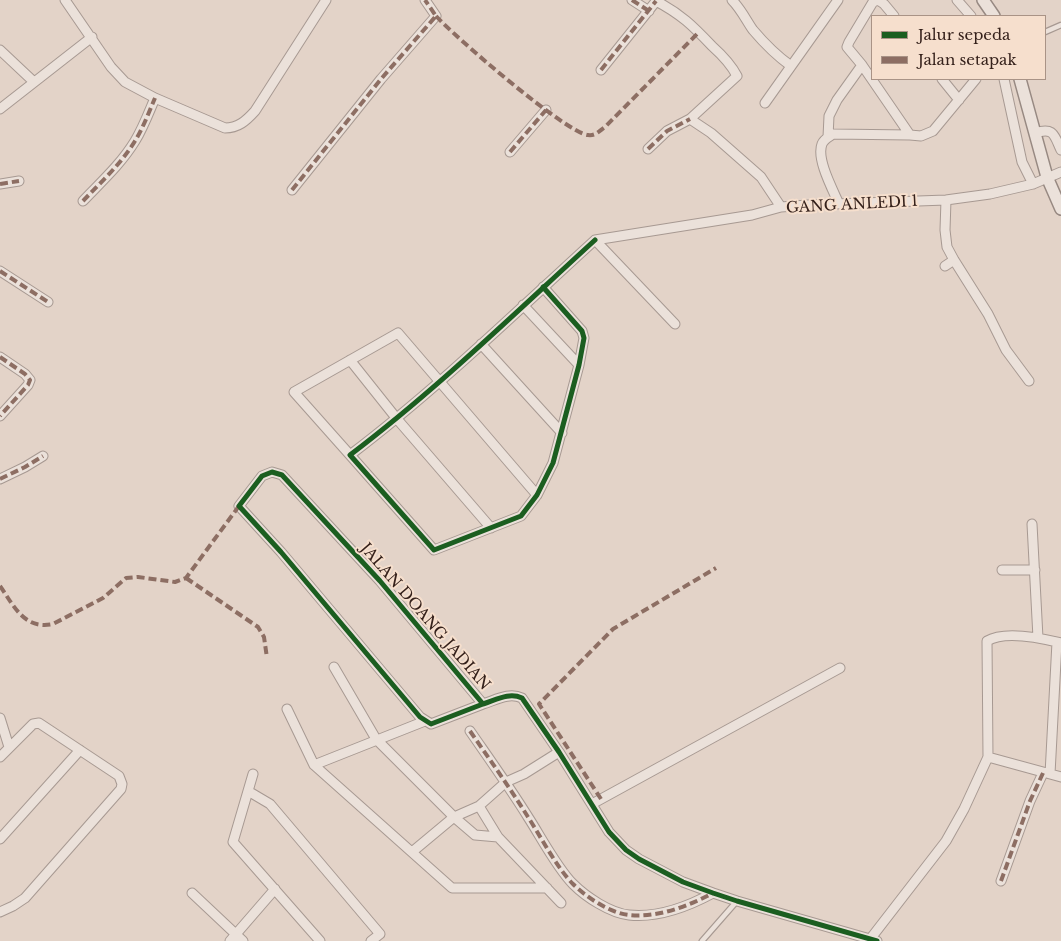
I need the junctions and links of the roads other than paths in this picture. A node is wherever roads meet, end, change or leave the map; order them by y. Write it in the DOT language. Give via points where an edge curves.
graph roads {
  1 [pos="65,0"];
  2 [pos="326,0"];
  3 [pos="425,0"];
  4 [pos="632,0"];
  5 [pos="732,0"];
  6 [pos="838,0"];
  7 [pos="957,0"];
  8 [pos="982,0"];
  9 [pos="657,1"];
  10 [pos="649,11"];
  11 [pos="893,15"];
  12 [pos="970,15"];
  13 [pos="993,15"];
  14 [pos="1061,25"];
  15 [pos="1046,32"];
  16 [pos="92,38"];
  17 [pos="1,52"];
  18 [pos="862,65"];
  19 [pos="791,66"];
  20 [pos="601,70"];
  21 [pos="871,78"];
  22 [pos="872,80"];
  23 [pos="943,80"];
  24 [pos="975,80"];
  25 [pos="1004,80"];
  26 [pos="1020,80"];
  27 [pos="34,82"];
  28 [pos="155,98"];
  29 [pos="959,100"];
  30 [pos="765,103"];
  31 [pos="0,109"];
  32 [pos="546,110"];
  33 [pos="690,119"];
  34 [pos="1035,133"];
  35 [pos="910,135"];
  36 [pos="828,137"];
  37 [pos="648,149"];
  38 [pos="1061,150"];
  39 [pos="510,152"];
  40 [pos="1061,172"];
  41 [pos="1048,177"];
  42 [pos="19,181"];
  43 [pos="0,184"];
  44 [pos="1033,184"];
  45 [pos="292,190"];
  46 [pos="946,200"];
  47 [pos="83,201"];
  48 [pos="839,204"];
  49 [pos="781,207"];
  50 [pos="1061,209"];
  51 [pos="596,240"];
  52 [pos="954,260"];
  53 [pos="945,266"];
  54 [pos="1,274"];
  55 [pos="543,288"];
  56 [pos="48,302"];
  57 [pos="524,305"];
  58 [pos="676,324"];
  59 [pos="480,344"];
  60 [pos="0,357"];
  61 [pos="350,360"];
  62 [pos="579,366"];
  63 [pos="439,380"];
  64 [pos="1029,381"];
  65 [pos="0,416"];
  66 [pos="397,419"];
  67 [pos="562,433"];
  68 [pos="350,454"];
  69 [pos="43,456"];
  70 [pos="0,479"];
  71 [pos="537,495"];
  72 [pos="1032,524"];
  73 [pos="491,528"];
  74 [pos="1002,570"];
  75 [pos="1035,570"];
  76 [pos="1038,638"];
  77 [pos="1059,642"];
  78 [pos="334,667"];
  79 [pos="840,668"];
  80 [pos="483,704"];
  81 [pos="287,709"];
  82 [pos="0,718"];
  83 [pos="425,721"];
  84 [pos="470,732"];
  85 [pos="376,739"];
  86 [pos="9,747"];
  87 [pos="80,750"];
  88 [pos="559,752"];
  89 [pos="0,757"];
  90 [pos="988,757"];
  91 [pos="314,765"];
  92 [pos="1047,773"];
  93 [pos="253,774"];
  94 [pos="1061,777"];
  95 [pos="506,782"];
  96 [pos="248,791"];
  97 [pos="592,804"];
  98 [pos="479,806"];
  99 [pos="454,817"];
  100 [pos="498,837"];
  101 [pos="0,839"];
  102 [pos="412,852"];
  103 [pos="1001,881"];
  104 [pos="546,888"];
  105 [pos="275,890"];
  106 [pos="192,893"];
  107 [pos="712,893"];
  108 [pos="737,901"];
  109 [pos="561,903"];
  110 [pos="0,912"];
  111 [pos="383,937"];
  112 [pos="233,938"];
  113 [pos="874,940"];
  114 [pos="243,941"];
  115 [pos="320,941"];
  116 [pos="371,941"];
  117 [pos="702,941"];
  1 -- 16 [label="street"];
  2 -- 28 [label="street" via="247,121 225,128"];
  3 -- 45 [label="street" via="436,16"];
  4 -- 10 [label="street"];
  5 -- 19 [label="street" via="753,29"];
  6 -- 19 [label="street"];
  7 -- 12 [label="street"];
  8 -- 13 [label="street"];
  9 -- 10 [label="street"];
  9 -- 33 [label="street" via="694,26 732,66 737,76"];
  10 -- 20 [label="street"];
  11 -- 18 [label="street" via="878,0 873,2 847,47"];
  14 -- 15 [label="lane"];
  16 -- 27 [label="street"];
  16 -- 28 [label="street" via="111,67 126,82"];
  17 -- 27 [label="street"];
  18 -- 21 [label="street"];
  18 -- 36 [label="street" via="829,116"];
  19 -- 30 [label="street"];
  22 -- 35 [label="street"];
  23 -- 29 [label="street"];
  24 -- 29 [label="street"];
  25 -- 44 [label="street" via="1022,162"];
  26 -- 34 [label="street"];
  27 -- 31 [label="street"];
  28 -- 47 [label="street" via="127,153"];
  29 -- 35 [label="street" via="933,131 921,136"];
  32 -- 39 [label="street"];
  33 -- 37 [label="street" via="668,131"];
  33 -- 49 [label="street" via="761,177"];
  34 -- 38 [label="street" via="1050,131"];
  34 -- 41 [label="street"];
  35 -- 36 [label="street" via="833,134"];
  36 -- 48 [label="street" via="821,145 820,154"];
  40 -- 41 [label="street, GANG ANLEDI 1"];
  41 -- 44 [label="street, GANG ANLEDI 1"];
  41 -- 50 [label="street"];
  42 -- 43 [label="street"];
  44 -- 46 [label="street, GANG ANLEDI 1"];
  46 -- 48 [label="street, GANG ANLEDI 1"];
  46 -- 52 [label="street" via="947,247"];
  48 -- 49 [label="street, GANG ANLEDI 1"];
  49 -- 51 [label="street, GANG ANLEDI 1" via="752,215"];
  51 -- 55 [label="street"];
  51 -- 58 [label="street"];
  52 -- 53 [label="street"];
  52 -- 64 [label="street" via="1006,350"];
  54 -- 56 [label="street"];
  55 -- 57 [label="street"];
  55 -- 62 [label="street" via="582,331 584,338"];
  57 -- 59 [label="street"];
  57 -- 62 [label="street"];
  59 -- 63 [label="street"];
  59 -- 67 [label="street"];
  60 -- 65 [label="street" via="30,380"];
  61 -- 63 [label="street" via="398,333"];
  61 -- 66 [label="street"];
  61 -- 68 [label="street" via="294,392"];
  62 -- 67 [label="street"];
  63 -- 66 [label="street"];
  63 -- 71 [label="street"];
  66 -- 68 [label="street"];
  66 -- 73 [label="street"];
  67 -- 71 [label="street" via="554,463"];
  68 -- 73 [label="street" via="434,550"];
  69 -- 70 [label="street"];
  71 -- 73 [label="street" via="521,516"];
  72 -- 75 [label="street"];
  74 -- 75 [label="street"];
  75 -- 76 [label="street"];
  76 -- 77 [label="street"];
  76 -- 90 [label="street" via="1003,635 987,641"];
  77 -- 92 [label="street"];
  78 -- 85 [label="street"];
  79 -- 97 [label="street"];
  80 -- 83 [label="street" via="438,722 431,724"];
  80 -- 83 [label="street, JALAN DOANG JADIAN" via="380,581 282,475 272,472 262,476 239,506"];
  80 -- 88 [label="street, JALAN DOANG JADIAN" via="512,695 522,698"];
  81 -- 91 [label="street"];
  82 -- 86 [label="street"];
  83 -- 85 [label="street"];
  84 -- 95 [label="street"];
  85 -- 91 [label="street"];
  85 -- 99 [label="street"];
  86 -- 87 [label="street" via="33,724 39,723"];
  86 -- 89 [label="street"];
  87 -- 101 [label="street"];
  87 -- 110 [label="street" via="119,776 121,788 25,898"];
  88 -- 95 [label="street"];
  88 -- 97 [label="street, JALAN DOANG JADIAN"];
  90 -- 92 [label="street"];
  90 -- 113 [label="street" via="946,841"];
  91 -- 102 [label="street"];
  92 -- 94 [label="street"];
  92 -- 103 [label="street" via="1030,801"];
  93 -- 96 [label="street"];
  95 -- 98 [label="street"];
  95 -- 107 [label="street" via="572,882 614,912 645,916 696,902"];
  96 -- 105 [label="street" via="233,842"];
  96 -- 111 [label="street" via="270,804"];
  97 -- 107 [label="street, JALAN DOANG JADIAN" via="609,832 626,850 683,882"];
  98 -- 99 [label="street"];
  98 -- 100 [label="street"];
  99 -- 100 [label="street" via="475,835"];
  99 -- 102 [label="street"];
  100 -- 104 [label="street"];
  102 -- 104 [label="street" via="452,888"];
  104 -- 109 [label="street"];
  105 -- 112 [label="street"];
  105 -- 115 [label="street"];
  106 -- 112 [label="street"];
  107 -- 108 [label="street, JALAN DOANG JADIAN"];
  108 -- 113 [label="street, JALAN DOANG JADIAN"];
  108 -- 117 [label="lane"];
  111 -- 116 [label="street"];
  112 -- 114 [label="street"];
}
